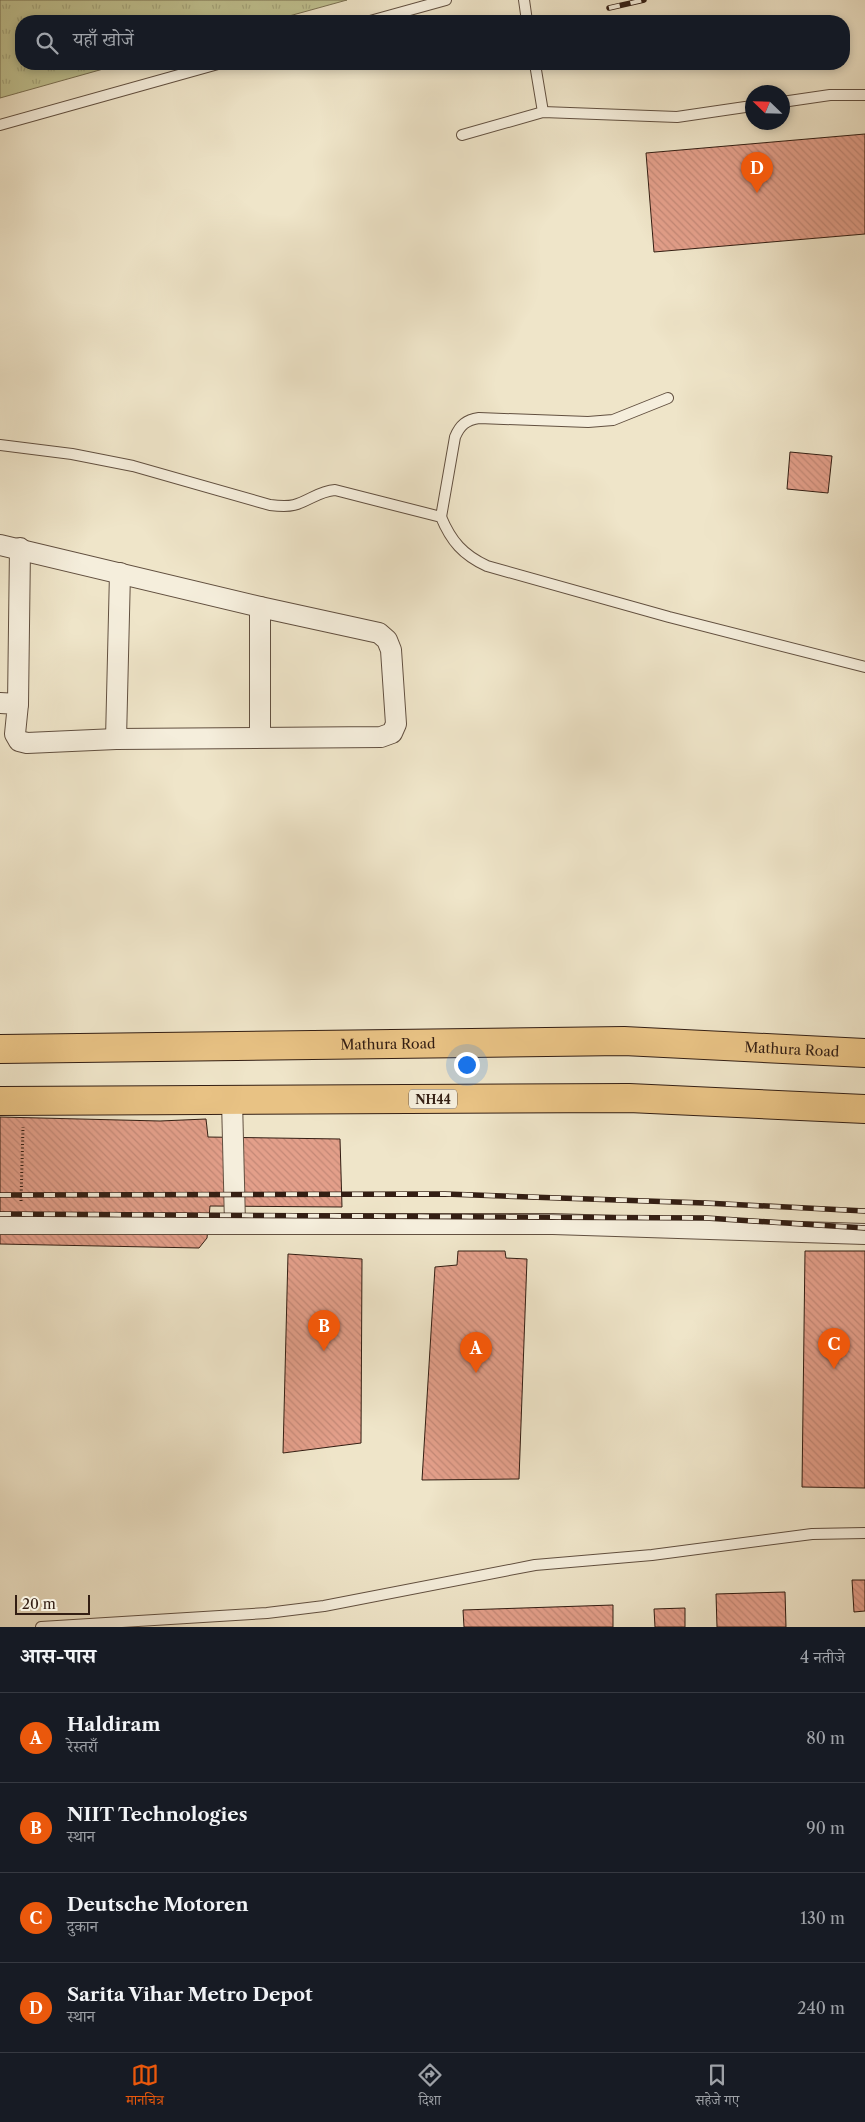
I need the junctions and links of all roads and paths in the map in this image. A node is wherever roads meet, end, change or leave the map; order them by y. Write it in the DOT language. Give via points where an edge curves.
graph roads {
  1 [pos="446,0"];
  2 [pos="524,0"];
  3 [pos="392,15"];
  4 [pos="526,15"];
  5 [pos="197,70"];
  6 [pos="535,70"];
  7 [pos="865,95"];
  8 [pos="790,101"];
  9 [pos="745,107"];
  10 [pos="543,112"];
  11 [pos="0,125"];
  12 [pos="462,135"];
  13 [pos="668,398"];
  14 [pos="0,445"];
  15 [pos="441,517"];
  16 [pos="0,545"];
  17 [pos="20,548"];
  18 [pos="120,573"];
  19 [pos="260,607"];
  20 [pos="865,667"];
  21 [pos="9,704"];
  22 [pos="260,737"];
  23 [pos="116,739"];
  24 [pos="0,1049"];
  25 [pos="865,1053"];
  26 [pos="232,1100"];
  27 [pos="12,1101"];
  28 [pos="865,1109"];
  29 [pos="0,1224"];
  30 [pos="20,1224"];
  31 [pos="235,1224"];
  32 [pos="865,1234"];
  33 [pos="865,1533"];
  34 [pos="41,1627"];
  1 -- 3 [label="lane"];
  2 -- 4 [label="lane"];
  5 -- 11 [label="lane"];
  6 -- 10 [label="lane"];
  7 -- 8 [label="lane" via="830,95"];
  9 -- 10 [label="lane" via="678,117"];
  10 -- 12 [label="lane"];
  13 -- 15 [label="lane" via="613,420 479,418 464,423 455,437"];
  14 -- 15 [label="lane" via="133,466 270,505 295,504 324,491 335,490"];
  15 -- 20 [label="lane" via="455,544 473,560 486,566"];
  16 -- 17 [label="street"];
  17 -- 18 [label="street"];
  17 -- 21 [label="street"];
  18 -- 19 [label="street"];
  18 -- 23 [label="street"];
  19 -- 22 [label="street"];
  19 -- 22 [label="street" via="379,633 391,650 396,724 392,733 381,737"];
  21 -- 23 [label="street" via="19,741"];
  22 -- 23 [label="street"];
  24 -- 25 [label="highway, Mathura Road" via="624,1041"];
  26 -- 27 [label="highway, NH44"];
  26 -- 28 [label="highway, NH44" via="630,1098"];
  26 -- 31 [label="street"];
  27 -- 30 [label="path"];
  29 -- 30 [label="street"];
  30 -- 31 [label="street"];
  31 -- 32 [label="street" via="553,1224"];
  33 -- 34 [label="lane" via="812,1534 652,1555 535,1565 324,1606 267,1613"];
}
